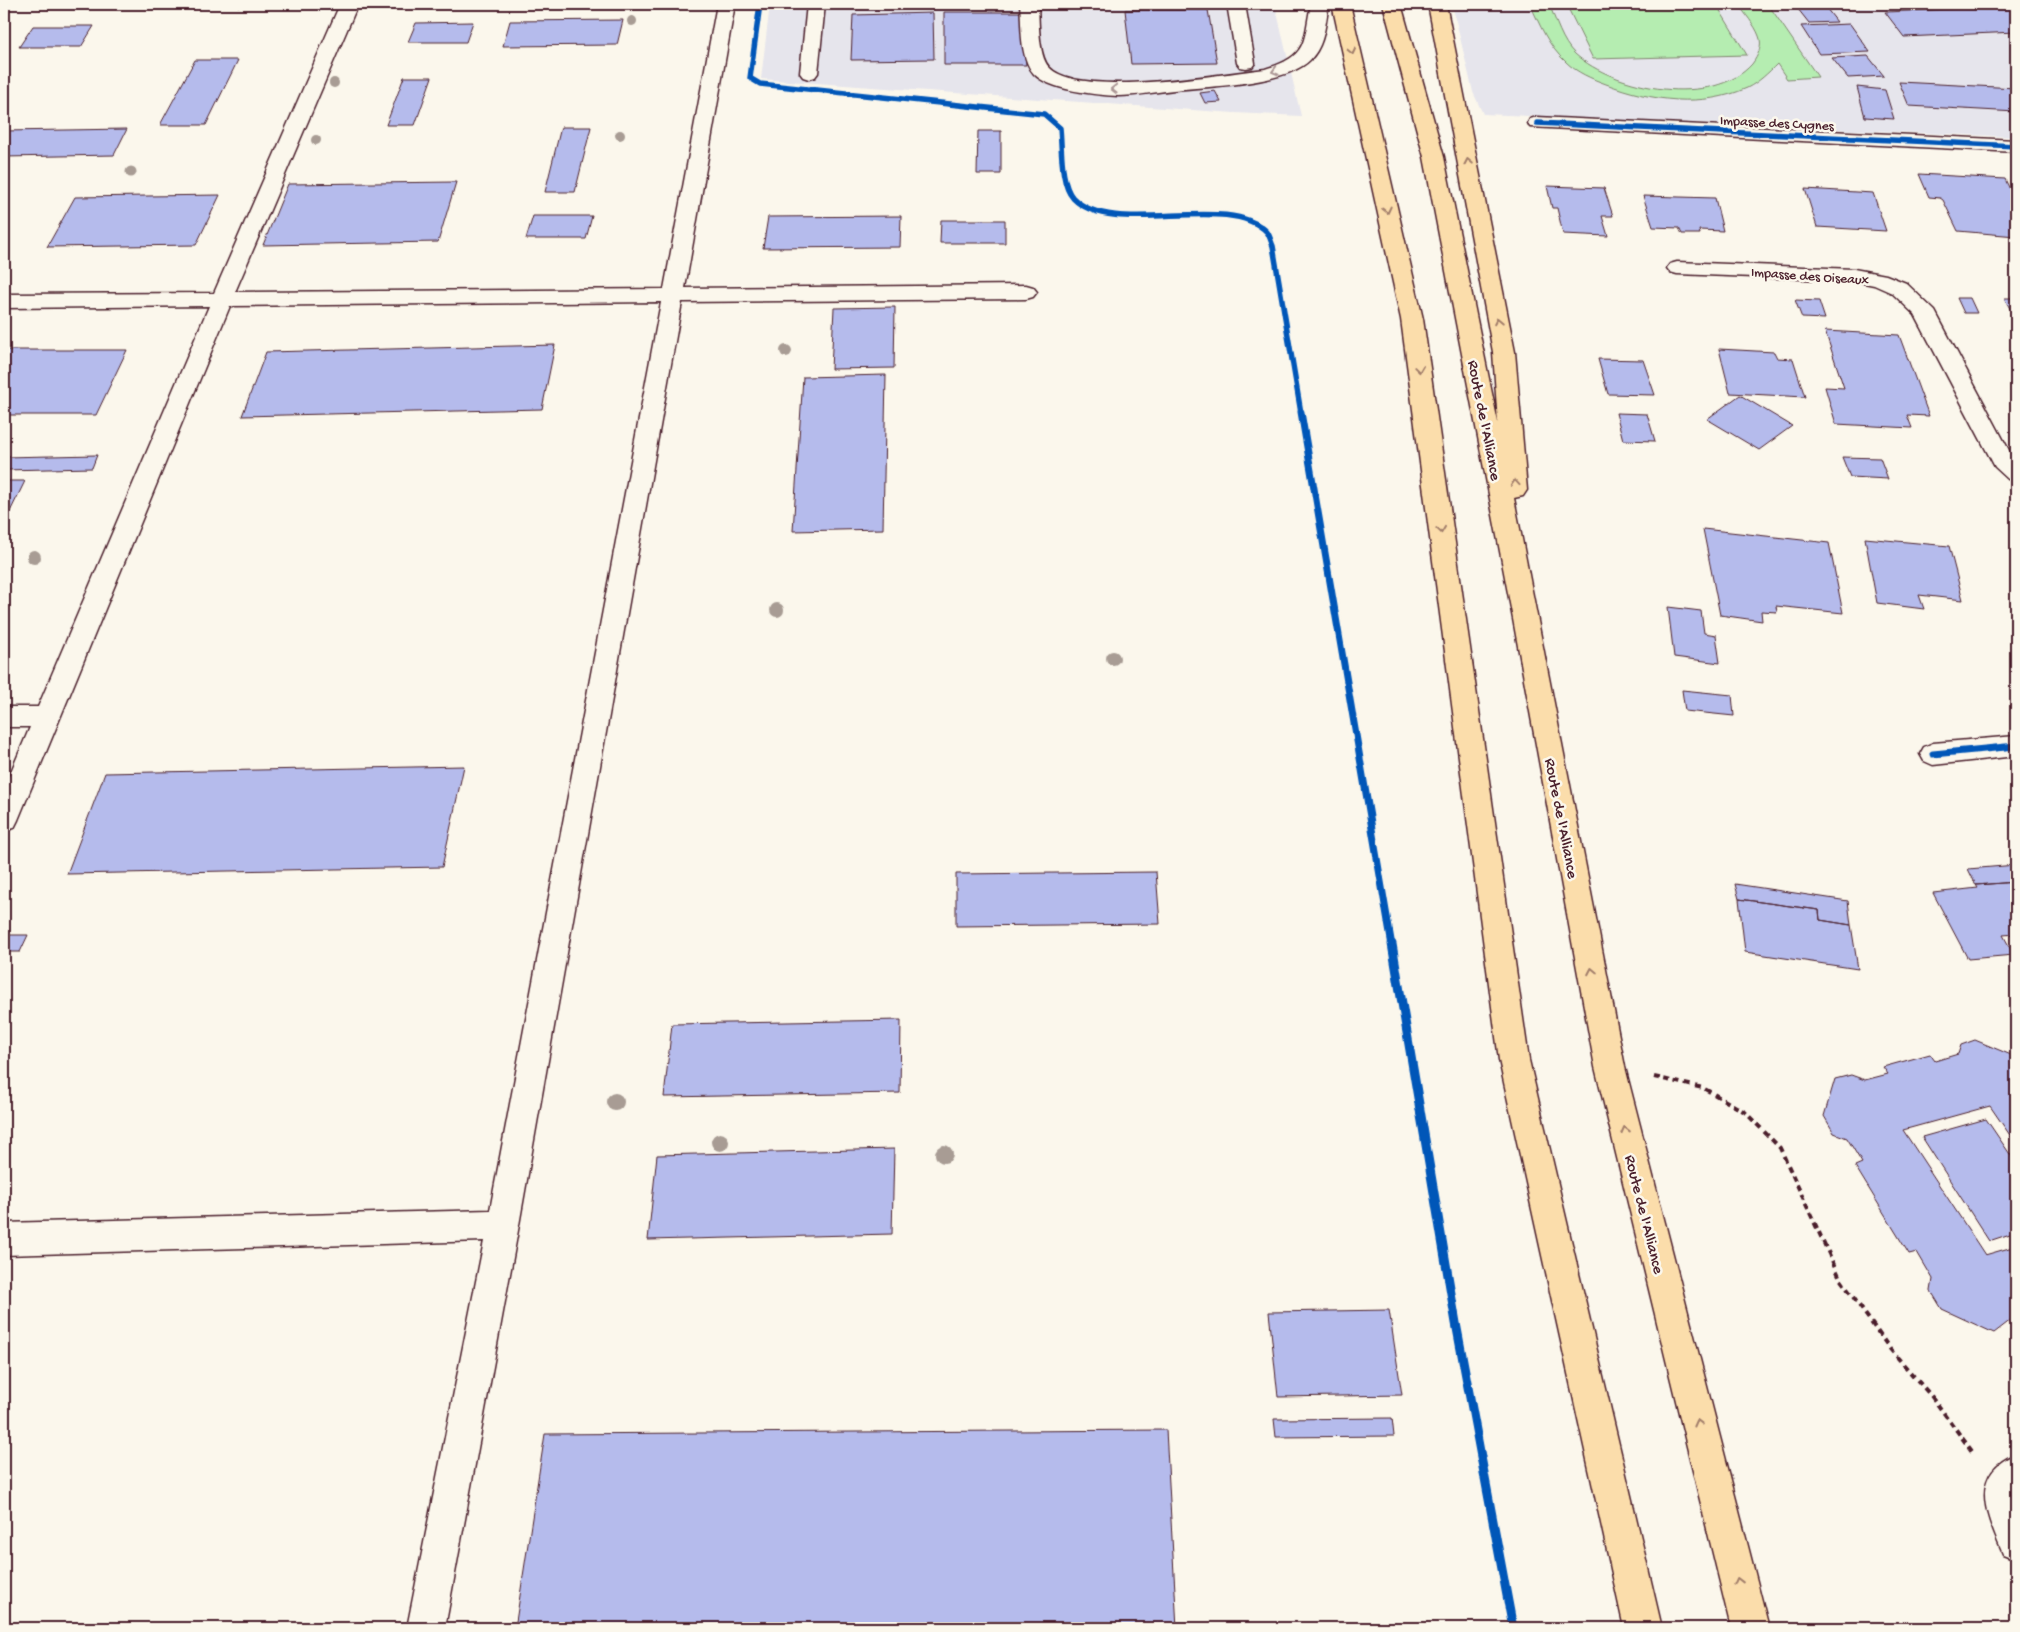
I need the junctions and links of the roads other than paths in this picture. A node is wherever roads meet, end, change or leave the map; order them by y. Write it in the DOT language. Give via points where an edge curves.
graph roads {
  1 [pos="349,4"];
  2 [pos="726,4"];
  3 [pos="816,4"];
  4 [pos="1029,4"];
  5 [pos="1236,4"];
  6 [pos="1320,4"];
  7 [pos="1341,4"];
  8 [pos="1392,4"];
  9 [pos="1437,4"];
  10 [pos="1246,64"];
  11 [pos="809,73"];
  12 [pos="1537,122"];
  13 [pos="2016,146"];
  14 [pos="1677,268"];
  15 [pos="1026,292"];
  16 [pos="674,296"];
  17 [pos="222,299"];
  18 [pos="4,300"];
  19 [pos="2016,473"];
  20 [pos="1526,619"];
  21 [pos="4,717"];
  22 [pos="46,717"];
  23 [pos="2016,746"];
  24 [pos="1933,754"];
  25 [pos="4,820"];
  26 [pos="503,1225"];
  27 [pos="4,1238"];
  28 [pos="2009,1481"];
  29 [pos="2016,1541"];
  30 [pos="426,1628"];
  31 [pos="1643,1628"];
  32 [pos="1750,1628"];
  1 -- 17 [label="street"];
  2 -- 16 [label="street"];
  3 -- 11 [label="street"];
  6 -- 4 [label="street, one-way" via="1314,44 1287,68 1267,74 1118,90 1083,88 1041,70 1032,43"];
  5 -- 10 [label="street"];
  7 -- 31 [label="highway, one-way" via="1412,319 1514,1060"];
  8 -- 20 [label="highway, Route de l'Alliance" via="1434,157"];
  20 -- 9 [label="highway, one-way" via="1504,352"];
  12 -- 13 [label="street, Impasse des Cygnes"];
  14 -- 19 [label="street, Impasse des Oiseaux" via="1854,275 1899,288 1924,311 2002,460"];
  15 -- 16 [label="street"];
  16 -- 17 [label="street"];
  16 -- 26 [label="street"];
  17 -- 18 [label="street"];
  17 -- 22 [label="street"];
  32 -- 20 [label="highway, Route de l'Alliance, one-way" via="1610,1066"];
  21 -- 22 [label="street"];
  22 -- 25 [label="street"];
  23 -- 24 [label="street"];
  26 -- 27 [label="street"];
  26 -- 30 [label="street"];
  28 -- 29 [label="street" via="2003,1505"];
}
